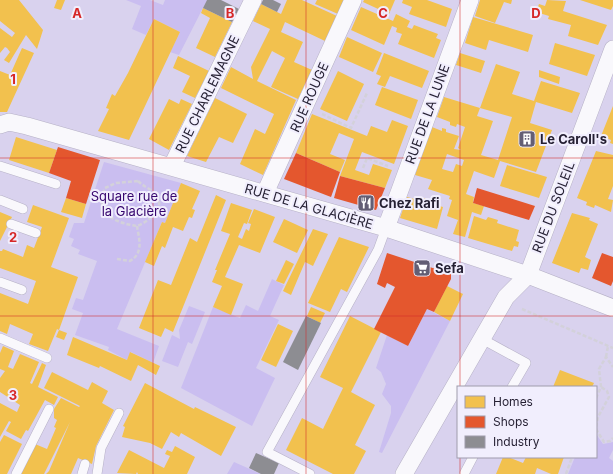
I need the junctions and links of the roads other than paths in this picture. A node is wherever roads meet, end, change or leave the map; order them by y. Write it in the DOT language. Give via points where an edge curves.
graph roads {
  1 [pos="253,0"];
  2 [pos="353,0"];
  3 [pos="470,0"];
  4 [pos="613,49"];
  5 [pos="0,125"];
  6 [pos="0,166"];
  7 [pos="172,166"];
  8 [pos="56,184"];
  9 [pos="265,193"];
  10 [pos="0,200"];
  11 [pos="24,209"];
  12 [pos="11,224"];
  13 [pos="386,228"];
  14 [pos="36,233"];
  15 [pos="528,275"];
  16 [pos="0,282"];
  17 [pos="22,290"];
  18 [pos="613,308"];
  19 [pos="0,338"];
  20 [pos="482,339"];
  21 [pos="48,358"];
  22 [pos="513,386"];
  23 [pos="49,408"];
  24 [pos="119,414"];
  25 [pos="472,458"];
  26 [pos="85,464"];
  27 [pos="16,474"];
  28 [pos="82,474"];
  29 [pos="97,474"];
  30 [pos="310,474"];
  31 [pos="404,474"];
  32 [pos="464,474"];
  1 -- 7 [label="street, RUE CHARLEMAGNE"];
  2 -- 9 [label="street, RUE ROUGE"];
  3 -- 13 [label="street, RUE DE LA LUNE"];
  4 -- 15 [label="street, RUE DU SOLEIL"];
  5 -- 7 [label="street, RUE DE LA GLACIÈRE" via="9,122 28,126"];
  6 -- 8 [label="lane"];
  7 -- 9 [label="street, RUE DE LA GLACIÈRE"];
  9 -- 13 [label="street, RUE DE LA GLACIÈRE"];
  10 -- 11 [label="lane"];
  12 -- 14 [label="lane"];
  13 -- 15 [label="street, RUE DE LA GLACIÈRE"];
  13 -- 30 [label="lane" via="378,250 267,452"];
  15 -- 18 [label="street, RUE DE LA GLACIÈRE"];
  15 -- 20 [label="street" via="506,297"];
  16 -- 17 [label="lane"];
  19 -- 21 [label="lane"];
  20 -- 22 [label="lane" via="526,364"];
  20 -- 31 [label="street"];
  23 -- 27 [label="lane"];
  24 -- 29 [label="lane" via="101,448"];
  25 -- 32 [label="lane"];
  26 -- 28 [label="lane"];
}
